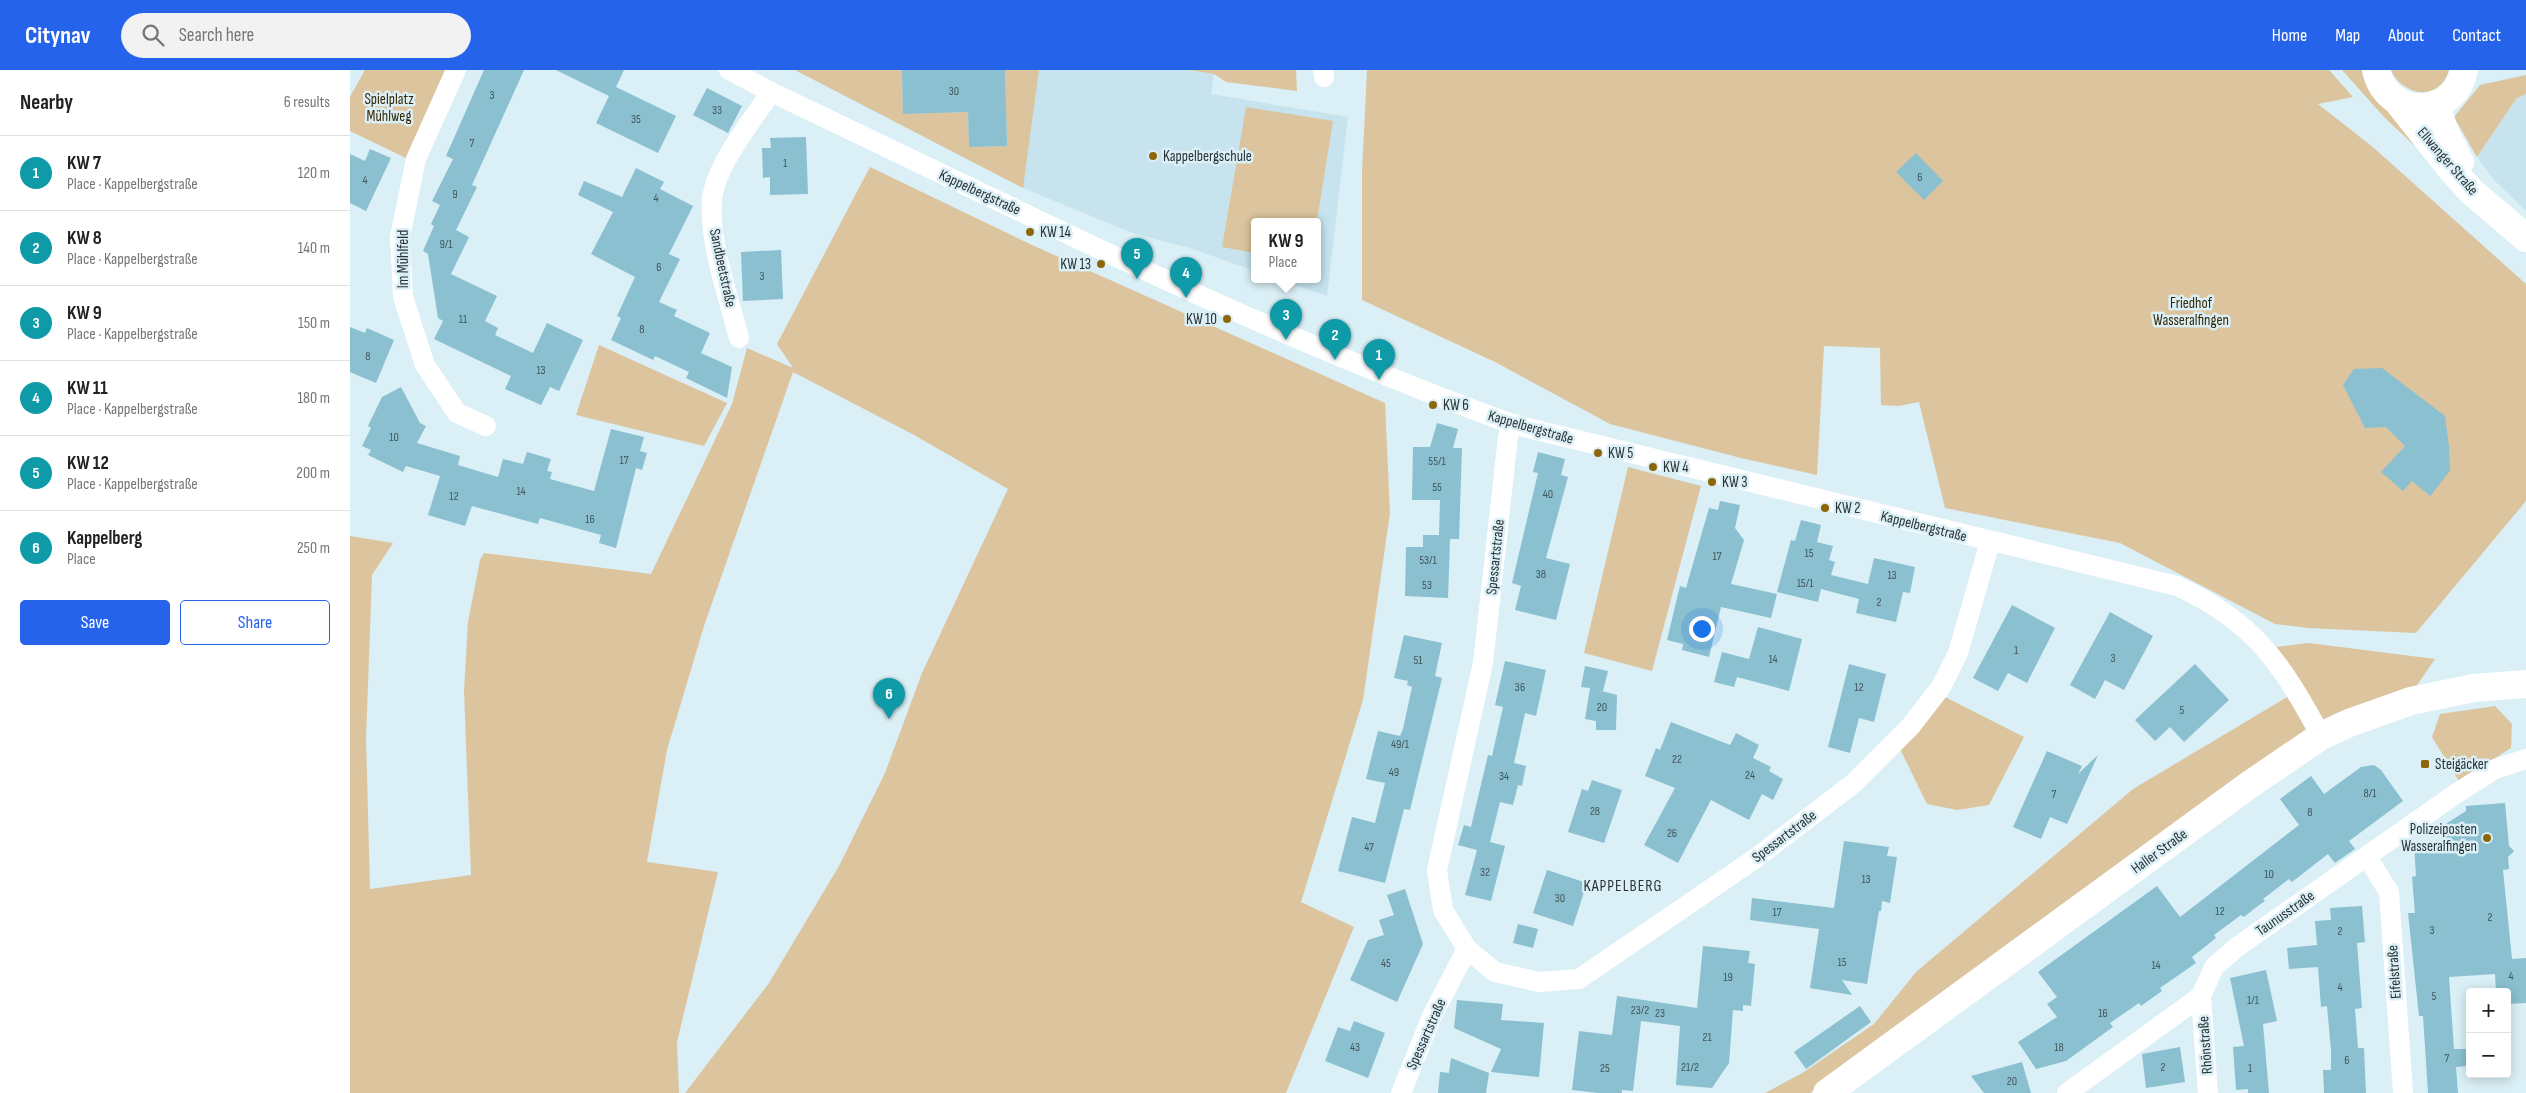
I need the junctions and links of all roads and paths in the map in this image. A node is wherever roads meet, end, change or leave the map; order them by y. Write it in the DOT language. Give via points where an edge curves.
graph roads {
  1 [pos="456,70"];
  2 [pos="729,70"];
  3 [pos="2376,70"];
  4 [pos="2468,72"];
  5 [pos="771,92"];
  6 [pos="2398,102"];
  7 [pos="2436,104"];
  8 [pos="2501,217"];
  9 [pos="2526,238"];
  10 [pos="739,338"];
  11 [pos="1512,424"];
  12 [pos="486,426"];
  13 [pos="1990,542"];
  14 [pos="2526,684"];
  15 [pos="2321,736"];
  16 [pos="2526,759"];
  17 [pos="2367,857"];
  18 [pos="1468,948"];
  19 [pos="2202,996"];
  20 [pos="1401,1093"];
  21 [pos="1827,1093"];
  22 [pos="2066,1093"];
  23 [pos="2208,1093"];
  24 [pos="2403,1093"];
  1 -- 12 [label="street, Im Mühlfeld" via="416,159 400,236 403,297 425,365 457,414"];
  2 -- 5 [label="street, Kappelbergstraße"];
  3 -- 6 [label="main road, Ellwanger Straße" via="2382,87"];
  4 -- 7 [label="main road" via="2453,93"];
  5 -- 10 [label="street, Sandbeetstraße" via="726,161 712,199 715,241"];
  5 -- 11 [label="street, Kappelbergstraße" via="1151,274 1291,335"];
  6 -- 7 [label="main road" via="2416,107"];
  6 -- 8 [label="main road, Ellwanger Straße" via="2452,170"];
  7 -- 8 [label="main road, Ellwanger Straße" via="2444,130 2466,172"];
  8 -- 9 [label="main road, Ellwanger Straße"];
  11 -- 13 [label="street, Kappelbergstraße"];
  11 -- 18 [label="street, Spessartstraße" via="1483,663 1437,870 1443,910"];
  13 -- 15 [label="street, Kappelbergstraße" via="2156,579 2206,599 2259,641 2294,686"];
  13 -- 18 [label="street, Spessartstraße" via="1958,653 1941,687 1910,727 1854,783 1756,858 1578,979 1538,982 1495,972"];
  14 -- 15 [label="main road, Haller Straße" via="2474,688 2411,701"];
  15 -- 21 [label="main road, Haller Straße"];
  16 -- 17 [label="street, Taunusstraße" via="2496,769 2457,793"];
  17 -- 19 [label="street, Taunusstraße" via="2237,947 2214,967"];
  17 -- 24 [label="street, Eifelstraße" via="2389,892"];
  18 -- 20 [label="street, Spessartstraße" via="1432,1016"];
  19 -- 22 [label="street"];
  19 -- 23 [label="street, Rhönstraße"];
}
